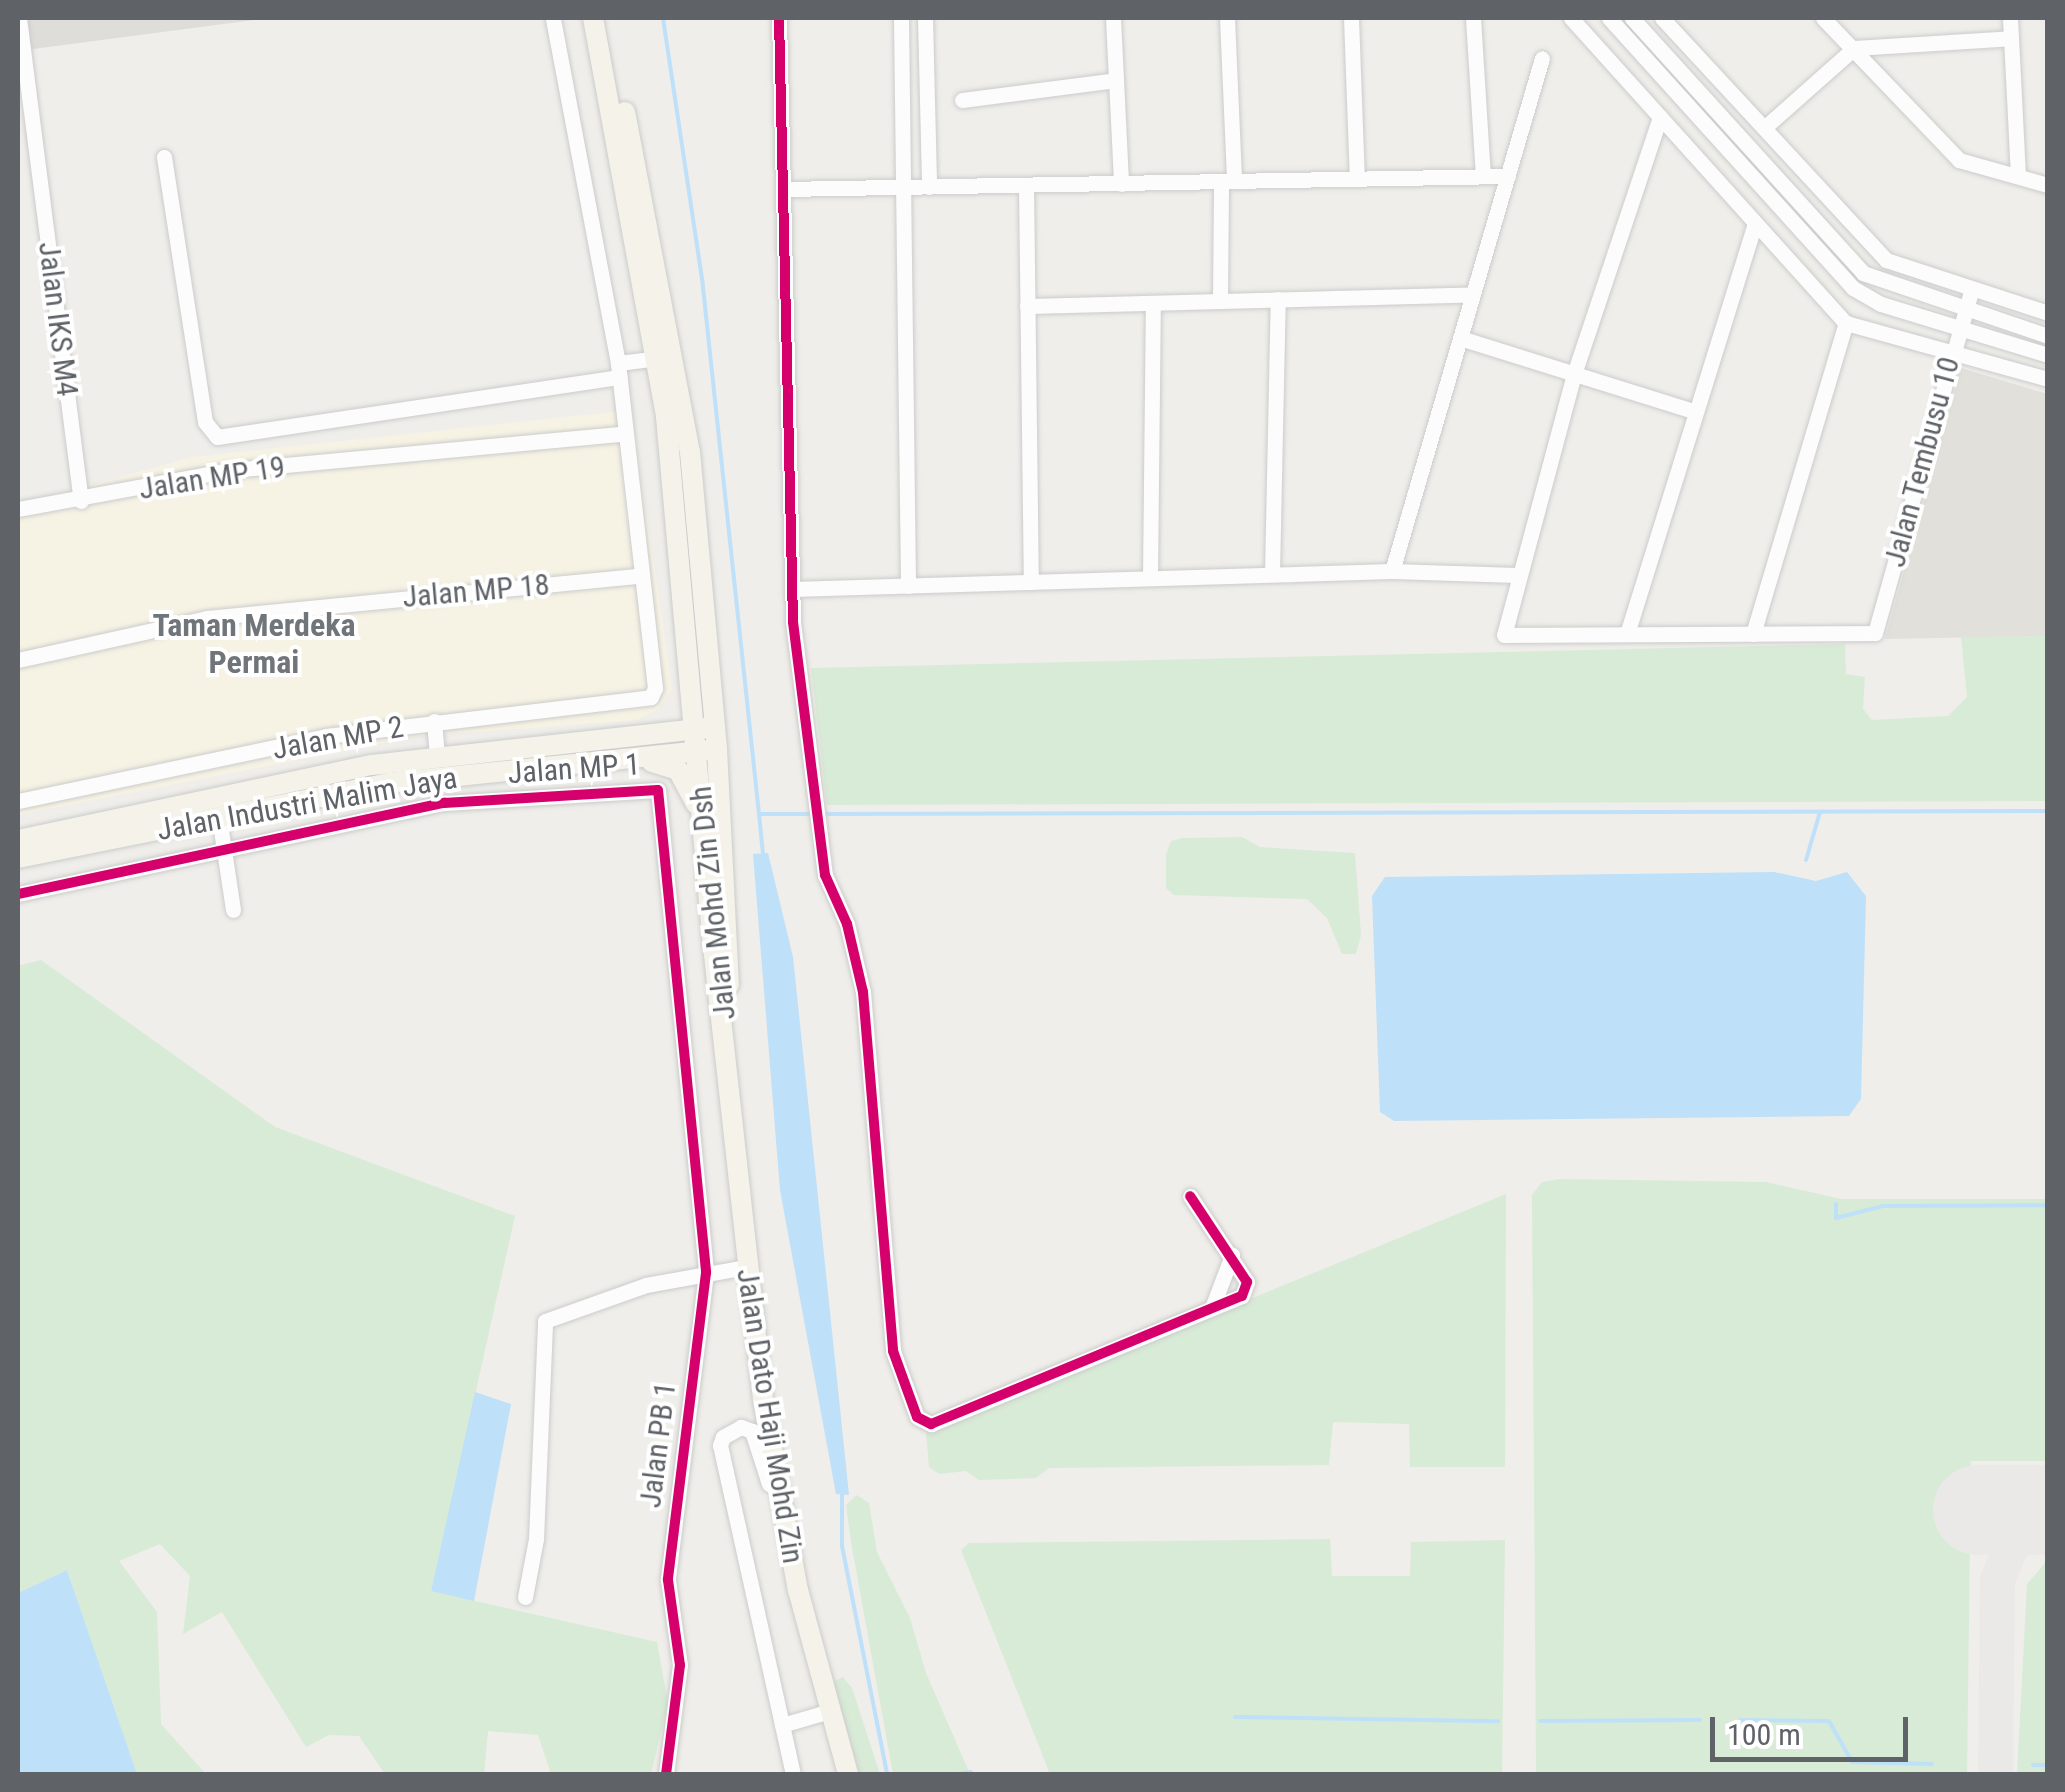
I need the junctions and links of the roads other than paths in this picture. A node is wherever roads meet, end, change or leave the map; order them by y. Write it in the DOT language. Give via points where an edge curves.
graph roads {
  1 [pos="19,18"];
  2 [pos="553,18"];
  3 [pos="779,18"];
  4 [pos="900,18"];
  5 [pos="925,18"];
  6 [pos="1113,18"];
  7 [pos="1227,18"];
  8 [pos="1351,18"];
  9 [pos="1472,18"];
  10 [pos="1571,18"];
  11 [pos="1609,18"];
  12 [pos="1632,18"];
  13 [pos="1662,18"];
  14 [pos="1822,18"];
  15 [pos="2010,18"];
  16 [pos="596,20"];
  17 [pos="2011,38"];
  18 [pos="1854,48"];
  19 [pos="1542,58"];
  20 [pos="1116,80"];
  21 [pos="962,100"];
  22 [pos="1660,117"];
  23 [pos="1764,128"];
  24 [pos="164,156"];
  25 [pos="1483,176"];
  26 [pos="1508,176"];
  27 [pos="2018,176"];
  28 [pos="1356,178"];
  29 [pos="1228,181"];
  30 [pos="1121,184"];
  31 [pos="1026,185"];
  32 [pos="2048,185"];
  33 [pos="928,186"];
  34 [pos="903,187"];
  35 [pos="783,189"];
  36 [pos="1755,223"];
  37 [pos="1971,292"];
  38 [pos="1473,294"];
  39 [pos="1278,299"];
  40 [pos="1220,301"];
  41 [pos="1153,303"];
  42 [pos="1028,306"];
  43 [pos="2048,313"];
  44 [pos="1963,320"];
  45 [pos="1846,323"];
  46 [pos="2048,336"];
  47 [pos="1460,338"];
  48 [pos="1952,352"];
  49 [pos="2048,354"];
  50 [pos="656,358"];
  51 [pos="619,370"];
  52 [pos="1574,374"];
  53 [pos="2048,379"];
  54 [pos="1693,412"];
  55 [pos="622,434"];
  56 [pos="80,501"];
  57 [pos="18,508"];
  58 [pos="1392,571"];
  59 [pos="1272,574"];
  60 [pos="1518,574"];
  61 [pos="639,576"];
  62 [pos="1150,578"];
  63 [pos="1031,582"];
  64 [pos="908,586"];
  65 [pos="792,589"];
  66 [pos="1627,634"];
  67 [pos="1753,634"];
  68 [pos="18,660"];
  69 [pos="692,680"];
  70 [pos="434,722"];
  71 [pos="627,738"];
  72 [pos="706,739"];
  73 [pos="437,754"];
  74 [pos="639,759"];
  75 [pos="18,801"];
  76 [pos="219,817"];
  77 [pos="704,819"];
  78 [pos="18,840"];
  79 [pos="224,849"];
  80 [pos="18,858"];
  81 [pos="18,894"];
  82 [pos="233,910"];
  83 [pos="729,1052"];
  84 [pos="1190,1196"];
  85 [pos="1232,1255"];
  86 [pos="746,1267"];
  87 [pos="706,1273"];
  88 [pos="1212,1308"];
  89 [pos="786,1528"];
  90 [pos="525,1597"];
  91 [pos="830,1711"];
  92 [pos="782,1725"];
  93 [pos="666,1774"];
  94 [pos="793,1774"];
  95 [pos="848,1774"];
  1 -- 56 [label="street, Jalan IKS M4"];
  2 -- 51 [label="street"];
  3 -- 35 [label="street"];
  4 -- 34 [label="street"];
  5 -- 33 [label="street"];
  6 -- 20 [label="street"];
  7 -- 29 [label="street"];
  8 -- 28 [label="street"];
  9 -- 25 [label="street"];
  10 -- 22 [label="street"];
  11 -- 44 [label="street" via="1853,288 1881,304"];
  12 -- 44 [label="street" via="1851,262 1877,282"];
  13 -- 23 [label="street"];
  14 -- 18 [label="street"];
  15 -- 17 [label="street"];
  16 -- 50 [label="main road, Jalan Mohd Zin Dsh"];
  16 -- 72 [label="main road, Jalan Mohd Zin Dsh" via="690,452"];
  17 -- 18 [label="street"];
  17 -- 27 [label="street"];
  18 -- 23 [label="street"];
  18 -- 27 [label="street" via="1959,160"];
  19 -- 26 [label="street"];
  20 -- 21 [label="street"];
  20 -- 30 [label="street"];
  22 -- 36 [label="street"];
  22 -- 52 [label="street"];
  23 -- 37 [label="street" via="1886,260"];
  24 -- 51 [label="street" via="204,422 217,437"];
  25 -- 26 [label="street"];
  25 -- 28 [label="street"];
  26 -- 38 [label="street"];
  27 -- 32 [label="street"];
  28 -- 29 [label="street"];
  29 -- 30 [label="street"];
  29 -- 40 [label="street"];
  30 -- 31 [label="street"];
  31 -- 33 [label="street"];
  31 -- 42 [label="street"];
  33 -- 34 [label="street"];
  34 -- 35 [label="street"];
  34 -- 64 [label="street"];
  35 -- 65 [label="street"];
  36 -- 45 [label="street"];
  36 -- 54 [label="street"];
  37 -- 43 [label="street"];
  37 -- 44 [label="street, Jalan Tembusu 10"];
  38 -- 39 [label="street"];
  38 -- 47 [label="street"];
  39 -- 40 [label="street"];
  39 -- 59 [label="street"];
  40 -- 41 [label="street"];
  41 -- 42 [label="street"];
  41 -- 62 [label="street"];
  42 -- 63 [label="street"];
  44 -- 46 [label="street"];
  44 -- 48 [label="street, Jalan Tembusu 10"];
  44 -- 49 [label="street"];
  45 -- 48 [label="street"];
  45 -- 67 [label="street"];
  47 -- 52 [label="street"];
  47 -- 58 [label="street"];
  48 -- 53 [label="street"];
  48 -- 67 [label="street, Jalan Tembusu 10" via="1875,633"];
  50 -- 51 [label="street"];
  50 -- 69 [label="main road, Jalan Mohd Zin Dsh"];
  51 -- 55 [label="street"];
  52 -- 54 [label="street"];
  52 -- 60 [label="street"];
  54 -- 66 [label="street"];
  55 -- 56 [label="street, Jalan MP 19" via="231,470"];
  55 -- 61 [label="street"];
  56 -- 57 [label="street, Jalan MP 19"];
  58 -- 59 [label="street"];
  58 -- 60 [label="street"];
  59 -- 62 [label="street"];
  60 -- 66 [label="street" via="1504,635"];
  61 -- 68 [label="street, Jalan MP 18" via="207,618"];
  61 -- 70 [label="street, Jalan MP 2" via="655,688 643,703"];
  62 -- 63 [label="street"];
  63 -- 64 [label="street"];
  64 -- 65 [label="street"];
  65 -- 88 [label="street" via="830,892 846,924 863,992 893,1351 918,1417 931,1424"];
  66 -- 67 [label="street"];
  69 -- 71 [label="main road" via="675,719"];
  69 -- 72 [label="main road, Jalan Mohd Zin Dsh"];
  70 -- 73 [label="street"];
  70 -- 75 [label="street, Jalan MP 2" via="326,736"];
  71 -- 72 [label="main road, Jalan Industri Malim Jaya"];
  71 -- 73 [label="main road, Jalan Industri Malim Jaya"];
  72 -- 74 [label="main road, Jalan Industri Malim Jaya"];
  72 -- 77 [label="main road, Jalan Mohd Zin Dsh"];
  72 -- 83 [label="main road, Jalan Mohd Zin Dsh" via="730,943"];
  73 -- 78 [label="main road, Jalan Industri Malim Jaya"];
  74 -- 76 [label="main road, Jalan Industri Malim Jaya" via="390,783"];
  74 -- 77 [label="main road" via="678,770"];
  76 -- 79 [label="street"];
  76 -- 80 [label="main road, Jalan Industri Malim Jaya"];
  77 -- 83 [label="main road, Jalan Mohd Zin Dsh"];
  79 -- 81 [label="street, Jalan MP 1"];
  79 -- 82 [label="street"];
  79 -- 87 [label="street, Jalan MP 1" via="444,803 658,790"];
  83 -- 86 [label="main road, Jalan Dato Haji Mohd Zin"];
  84 -- 85 [label="street"];
  85 -- 88 [label="street"];
  85 -- 88 [label="street" via="1248,1289"];
  86 -- 87 [label="street"];
  86 -- 89 [label="main road, Jalan Dato Haji Mohd Zin"];
  87 -- 90 [label="street" via="646,1285 545,1321 536,1540"];
  87 -- 93 [label="street, Jalan PB 1" via="676,1499 671,1624 679,1700"];
  89 -- 91 [label="main road, Jalan Dato Haji Mohd Zin"];
  89 -- 92 [label="street" via="760,1442 752,1431 730,1431 720,1446"];
  91 -- 92 [label="street"];
  91 -- 95 [label="main road, Jalan Dato Haji Mohd Zin"];
  92 -- 94 [label="street"];
}
